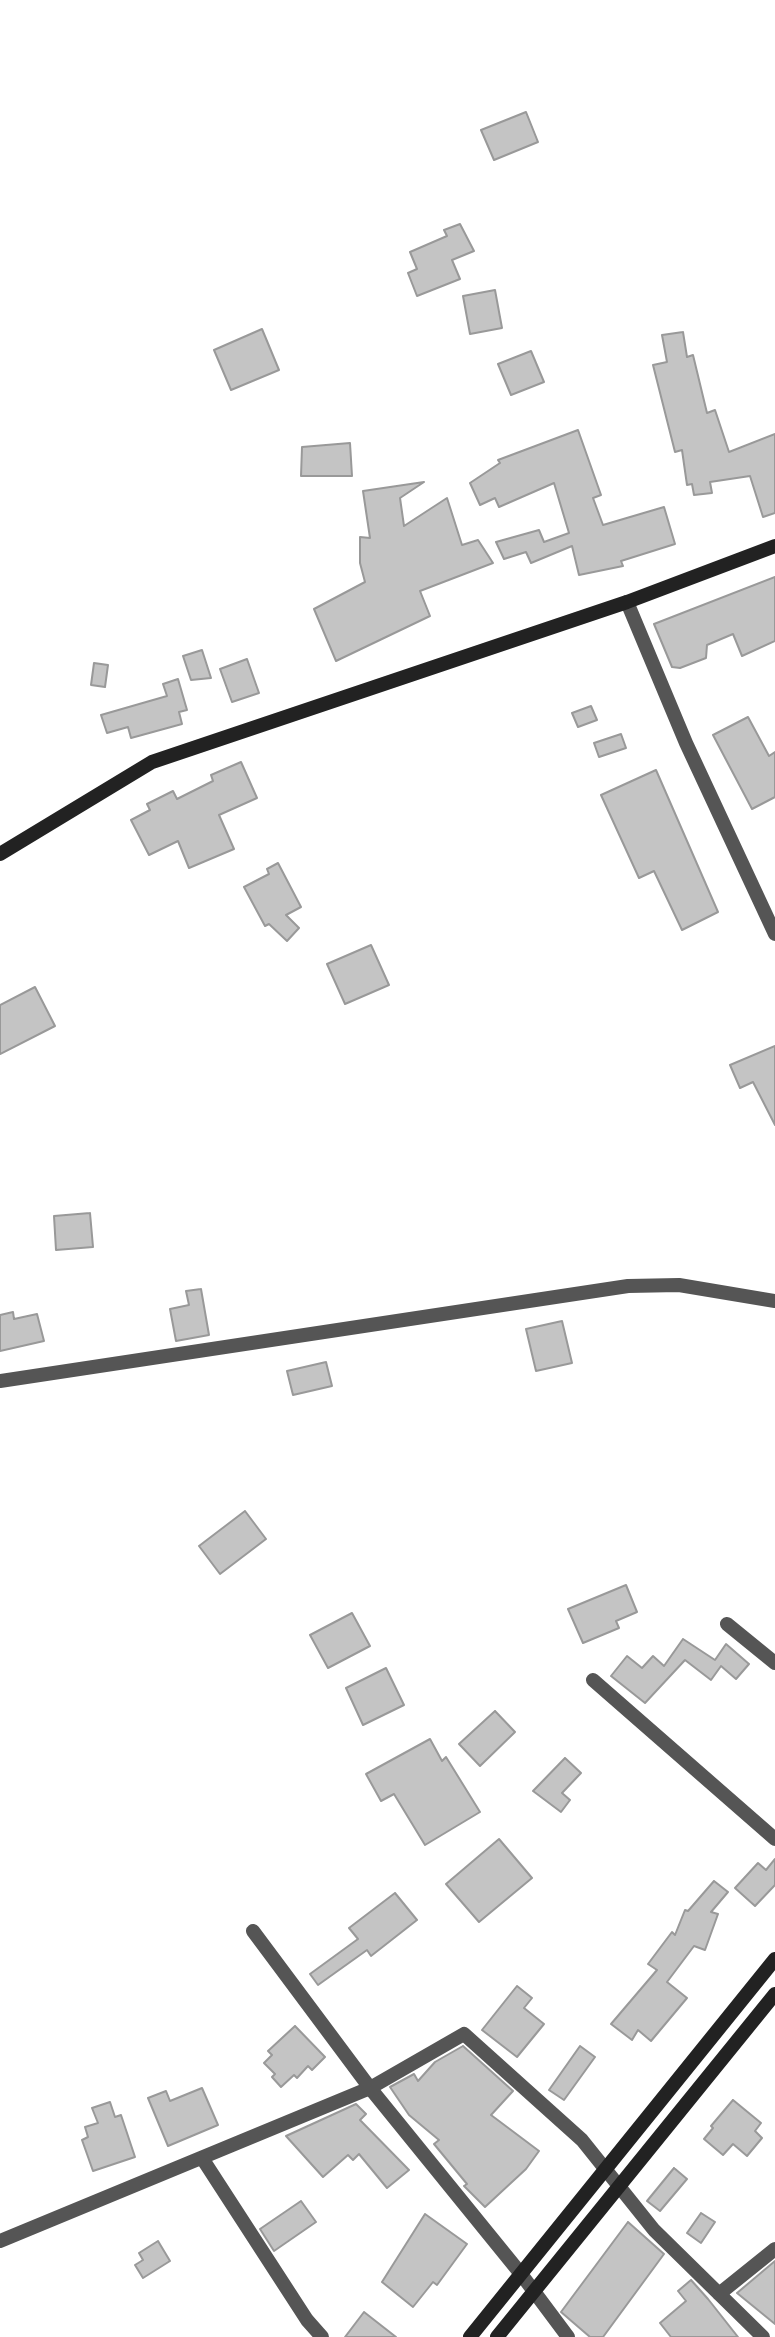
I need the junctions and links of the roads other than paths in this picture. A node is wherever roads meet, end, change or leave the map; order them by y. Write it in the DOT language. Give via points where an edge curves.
graph roads {
  1 [pos="775,546"];
  2 [pos="627,602"];
  3 [pos="0,855"];
  4 [pos="775,934"];
  5 [pos="775,1301"];
  6 [pos="0,1381"];
  7 [pos="727,1623"];
  8 [pos="775,1663"];
  9 [pos="593,1680"];
  10 [pos="775,1839"];
  11 [pos="253,1931"];
  12 [pos="775,1959"];
  13 [pos="775,1994"];
  14 [pos="370,2088"];
  15 [pos="202,2158"];
  16 [pos="606,2169"];
  17 [pos="618,2188"];
  18 [pos="0,2241"];
  19 [pos="775,2249"];
  20 [pos="522,2274"];
  21 [pos="533,2292"];
  22 [pos="719,2294"];
  23 [pos="322,2337"];
  24 [pos="470,2337"];
  25 [pos="497,2337"];
  26 [pos="568,2337"];
  27 [pos="764,2337"];
  1 -- 2 [label="main road"];
  2 -- 3 [label="main road" via="152,762"];
  2 -- 4 [label="street" via="686,743"];
  5 -- 6 [label="street" via="680,1285 628,1286"];
  7 -- 8 [label="street"];
  9 -- 10 [label="street"];
  11 -- 14 [label="street"];
  12 -- 16 [label="main road"];
  13 -- 17 [label="main road"];
  14 -- 15 [label="street"];
  14 -- 16 [label="street" via="464,2034 582,2140"];
  14 -- 20 [label="street"];
  15 -- 18 [label="street"];
  15 -- 23 [label="street"];
  16 -- 17 [label="street"];
  16 -- 20 [label="main road"];
  17 -- 21 [label="main road"];
  17 -- 22 [label="street"];
  19 -- 22 [label="street"];
  20 -- 21 [label="street"];
  20 -- 24 [label="main road"];
  21 -- 25 [label="main road"];
  21 -- 26 [label="street"];
  22 -- 27 [label="street"];
}
